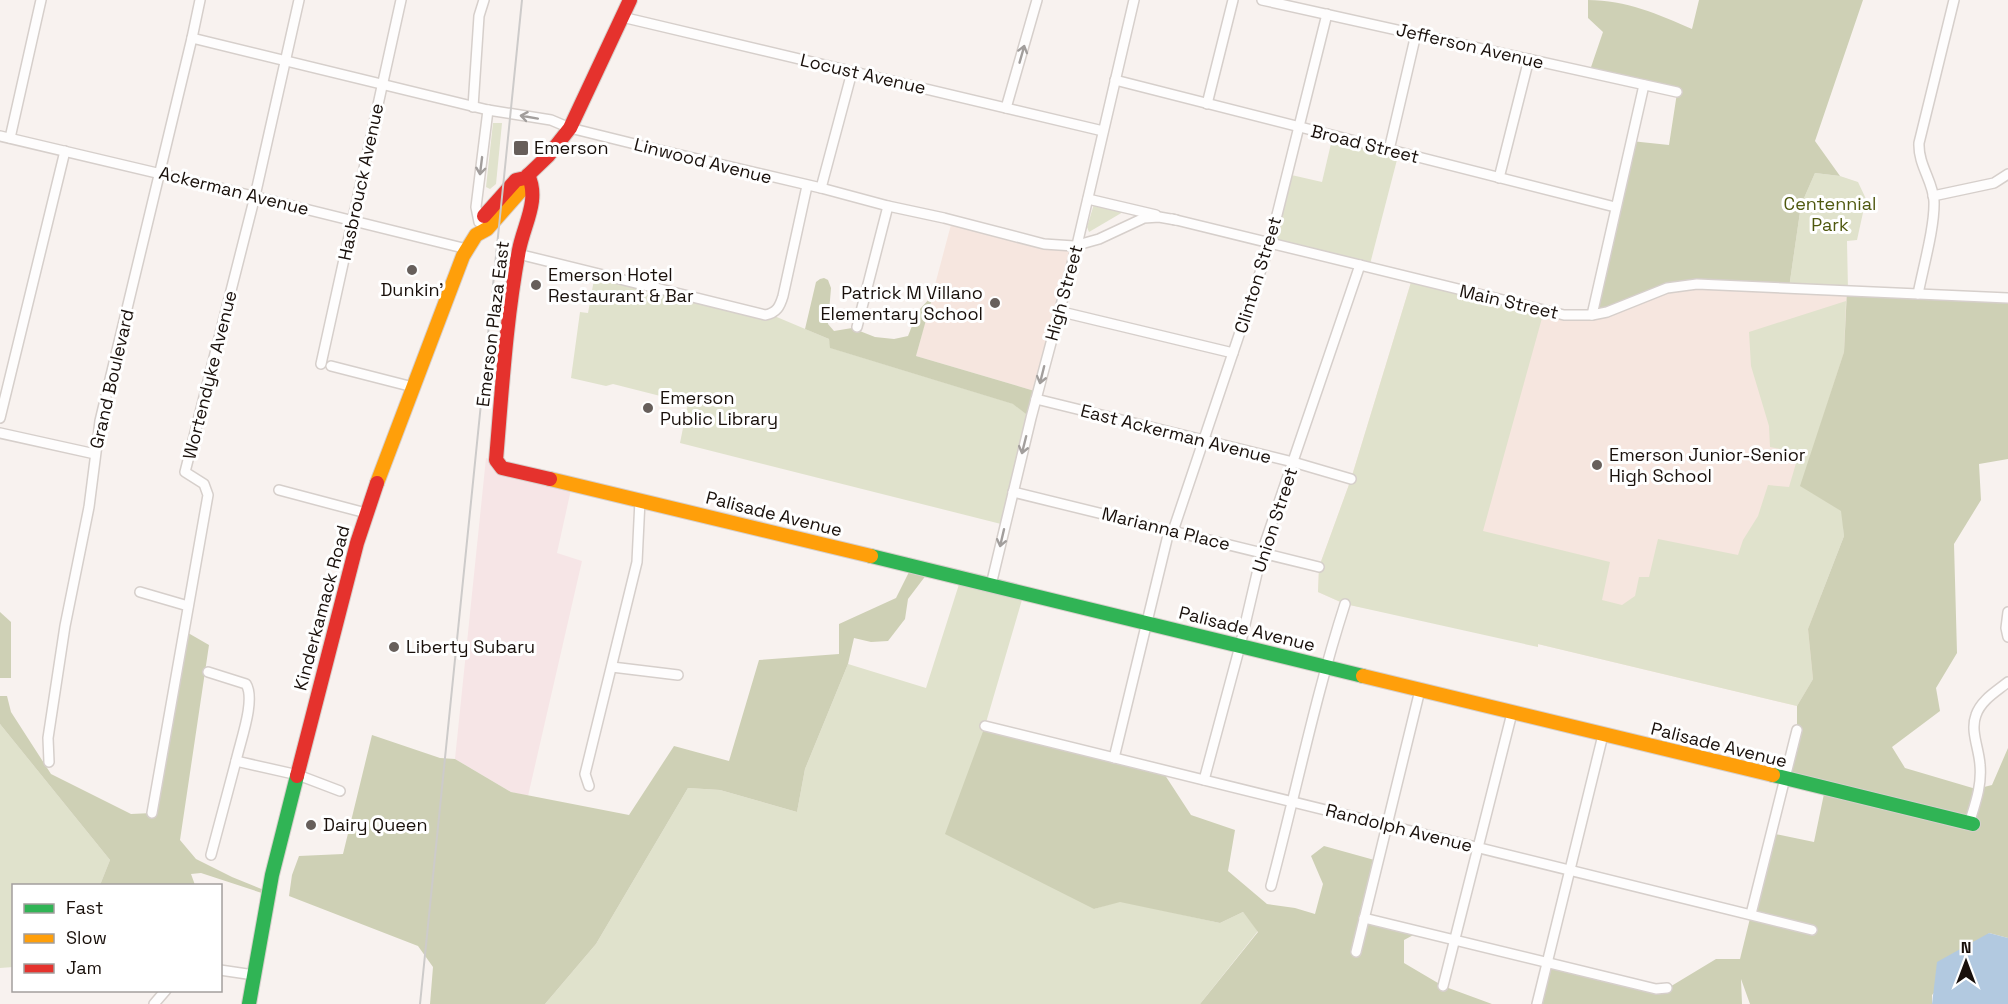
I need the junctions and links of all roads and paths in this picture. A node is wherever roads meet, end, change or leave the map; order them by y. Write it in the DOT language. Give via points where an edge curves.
graph roads {
  1 [pos="41,0"];
  2 [pos="200,0"];
  3 [pos="299,0"];
  4 [pos="401,0"];
  5 [pos="484,0"];
  6 [pos="630,0"];
  7 [pos="1037,0"];
  8 [pos="1134,0"];
  9 [pos="1233,0"];
  10 [pos="1262,0"];
  11 [pos="1954,0"];
  12 [pos="1327,14"];
  13 [pos="622,17"];
  14 [pos="1416,34"];
  15 [pos="192,38"];
  16 [pos="1529,59"];
  17 [pos="286,61"];
  18 [pos="852,72"];
  19 [pos="1115,80"];
  20 [pos="382,85"];
  21 [pos="1644,85"];
  22 [pos="1677,92"];
  23 [pos="1207,104"];
  24 [pos="473,107"];
  25 [pos="1006,108"];
  26 [pos="488,110"];
  27 [pos="1299,127"];
  28 [pos="570,128"];
  29 [pos="1103,131"];
  30 [pos="0,136"];
  31 [pos="10,138"];
  32 [pos="1389,150"];
  33 [pos="65,151"];
  34 [pos="159,173"];
  35 [pos="2008,174"];
  36 [pos="526,176"];
  37 [pos="1499,178"];
  38 [pos="807,186"];
  39 [pos="821,188"];
  40 [pos="255,196"];
  41 [pos="1933,196"];
  42 [pos="1088,199"];
  43 [pos="888,207"];
  44 [pos="1615,207"];
  45 [pos="1176,220"];
  46 [pos="352,221"];
  47 [pos="478,229"];
  48 [pos="1270,243"];
  49 [pos="1077,245"];
  50 [pos="467,249"];
  51 [pos="518,254"];
  52 [pos="1360,265"];
  53 [pos="1918,294"];
  54 [pos="2008,298"];
  55 [pos="1058,311"];
  56 [pos="1592,315"];
  57 [pos="857,327"];
  58 [pos="1233,353"];
  59 [pos="321,364"];
  60 [pos="331,366"];
  61 [pos="413,387"];
  62 [pos="1036,399"];
  63 [pos="0,418"];
  64 [pos="0,433"];
  65 [pos="1203,441"];
  66 [pos="95,453"];
  67 [pos="1293,462"];
  68 [pos="512,471"];
  69 [pos="1352,479"];
  70 [pos="279,490"];
  71 [pos="1013,492"];
  72 [pos="640,500"];
  73 [pos="366,513"];
  74 [pos="1171,531"];
  75 [pos="1262,552"];
  76 [pos="1319,567"];
  77 [pos="991,585"];
  78 [pos="140,592"];
  79 [pos="1346,604"];
  80 [pos="188,606"];
  81 [pos="2008,612"];
  82 [pos="1147,623"];
  83 [pos="2008,637"];
  84 [pos="1240,646"];
  85 [pos="612,667"];
  86 [pos="1325,667"];
  87 [pos="208,672"];
  88 [pos="678,675"];
  89 [pos="2008,682"];
  90 [pos="1420,690"];
  91 [pos="1512,713"];
  92 [pos="985,726"];
  93 [pos="1797,730"];
  94 [pos="1603,735"];
  95 [pos="1114,758"];
  96 [pos="236,761"];
  97 [pos="49,762"];
  98 [pos="298,775"];
  99 [pos="1785,779"];
  100 [pos="1204,780"];
  101 [pos="589,786"];
  102 [pos="340,790"];
  103 [pos="1294,801"];
  104 [pos="152,813"];
  105 [pos="1971,824"];
  106 [pos="1387,825"];
  107 [pos="1478,847"];
  108 [pos="211,855"];
  109 [pos="1570,870"];
  110 [pos="1271,886"];
  111 [pos="1751,914"];
  112 [pos="1364,918"];
  113 [pos="1812,930"];
  114 [pos="1455,939"];
  115 [pos="1356,952"];
  116 [pos="1548,962"];
  117 [pos="222,970"];
  118 [pos="254,975"];
  119 [pos="1443,986"];
  120 [pos="1667,988"];
  121 [pos="164,992"];
  122 [pos="154,1004"];
  123 [pos="249,1004"];
  124 [pos="1538,1004"];
  1 -- 31 [label="street"];
  2 -- 15 [label="street, Grand Boulevard"];
  3 -- 17 [label="street, Wortendyke Avenue"];
  4 -- 20 [label="street, Hasbrouck Avenue"];
  5 -- 24 [label="street" via="479,16"];
  6 -- 13 [label="street, Kinderkamack Road"];
  25 -- 7 [label="street, one-way"];
  8 -- 19 [label="street, High Street"];
  9 -- 23 [label="street"];
  10 -- 12 [label="street, Jefferson Avenue"];
  11 -- 41 [label="street" via="1919,143 1920,162"];
  12 -- 14 [label="street, Jefferson Avenue"];
  12 -- 27 [label="street, Clinton Street"];
  13 -- 18 [label="street, Locust Avenue"];
  13 -- 28 [label="street, Kinderkamack Road"];
  14 -- 16 [label="street, Jefferson Avenue"];
  14 -- 32 [label="street"];
  15 -- 17 [label="street, Linwood Avenue"];
  15 -- 34 [label="street, Grand Boulevard"];
  16 -- 21 [label="street, Jefferson Avenue"];
  16 -- 37 [label="street"];
  17 -- 20 [label="street, Linwood Avenue"];
  17 -- 40 [label="street, Wortendyke Avenue"];
  18 -- 25 [label="street, Locust Avenue"];
  18 -- 39 [label="street"];
  19 -- 23 [label="street, Broad Street"];
  19 -- 29 [label="street, High Street"];
  20 -- 24 [label="street, Linwood Avenue"];
  20 -- 46 [label="street, Hasbrouck Avenue"];
  21 -- 22 [label="street, Jefferson Avenue"];
  21 -- 44 [label="street"];
  23 -- 27 [label="street, Broad Street"];
  24 -- 26 [label="street, Linwood Avenue"];
  25 -- 29 [label="street, Locust Avenue"];
  28 -- 26 [label="street, Linwood Avenue, one-way" via="551,120"];
  26 -- 47 [label="street, one-way" via="476,207"];
  27 -- 32 [label="street, Broad Street"];
  27 -- 48 [label="street, Clinton Street"];
  28 -- 36 [label="street, Kinderkamack Road"];
  28 -- 38 [label="street, Linwood Avenue"];
  29 -- 42 [label="street, High Street"];
  30 -- 31 [label="street, Ackerman Avenue"];
  31 -- 33 [label="street, Ackerman Avenue"];
  32 -- 37 [label="street, Broad Street"];
  33 -- 34 [label="street, Ackerman Avenue"];
  33 -- 63 [label="street"];
  34 -- 40 [label="street, Ackerman Avenue"];
  34 -- 66 [label="street, Grand Boulevard"];
  35 -- 41 [label="street" via="1994,183"];
  36 -- 47 [label="street, Kinderkamack Road" via="524,186 487,229"];
  36 -- 51 [label="street, Emerson Plaza East" via="533,182 535,193"];
  37 -- 44 [label="street, Broad Street"];
  38 -- 39 [label="street, Linwood Avenue"];
  38 -- 51 [label="street" via="783,296 776,311 765,315"];
  39 -- 43 [label="street, Linwood Avenue"];
  40 -- 46 [label="street, Ackerman Avenue"];
  40 -- 80 [label="street, Wortendyke Avenue" via="185,472 204,484 208,495"];
  41 -- 53 [label="street" via="1934,211"];
  42 -- 45 [label="street, Main Street"];
  42 -- 49 [label="street, High Street"];
  43 -- 49 [label="street, Linwood Avenue" via="1044,244"];
  43 -- 57 [label="street"];
  44 -- 56 [label="street"];
  45 -- 48 [label="street, Main Street"];
  45 -- 49 [label="street, Linwood Avenue" via="1144,218"];
  46 -- 50 [label="street, Ackerman Avenue"];
  46 -- 59 [label="street, Hasbrouck Avenue"];
  47 -- 50 [label="street, Kinderkamack Road"];
  48 -- 52 [label="street, Main Street"];
  48 -- 58 [label="street, Clinton Street"];
  49 -- 55 [label="street, High Street"];
  50 -- 61 [label="street, Kinderkamack Road"];
  51 -- 68 [label="street, Emerson Plaza East" via="496,460 502,468"];
  52 -- 56 [label="street, Main Street" via="1551,314"];
  52 -- 67 [label="street, Union Street"];
  53 -- 54 [label="street, Main Street"];
  53 -- 56 [label="street, Main Street" via="1697,284 1667,288"];
  55 -- 58 [label="street"];
  55 -- 62 [label="street, High Street, one-way"];
  58 -- 65 [label="street, Clinton Street"];
  60 -- 61 [label="street"];
  61 -- 73 [label="street, Kinderkamack Road"];
  62 -- 65 [label="street, East Ackerman Avenue"];
  62 -- 71 [label="street, High Street, one-way"];
  64 -- 66 [label="street"];
  65 -- 67 [label="street, East Ackerman Avenue"];
  65 -- 74 [label="street, Clinton Street"];
  66 -- 97 [label="street, Grand Boulevard" via="48,738"];
  67 -- 69 [label="street, East Ackerman Avenue"];
  67 -- 75 [label="street, Union Street"];
  68 -- 72 [label="street, Palisade Avenue"];
  70 -- 73 [label="street"];
  71 -- 74 [label="street, Marianna Place"];
  71 -- 77 [label="street, High Street, one-way"];
  72 -- 77 [label="street, Palisade Avenue"];
  72 -- 85 [label="street" via="637,562"];
  73 -- 98 [label="street, Kinderkamack Road"];
  74 -- 75 [label="street, Marianna Place"];
  74 -- 82 [label="street, Clinton Street"];
  75 -- 76 [label="street, Marianna Place"];
  75 -- 84 [label="street, Union Street"];
  77 -- 82 [label="street, Palisade Avenue"];
  78 -- 80 [label="street"];
  79 -- 86 [label="street"];
  80 -- 104 [label="street, Wortendyke Avenue"];
  81 -- 83 [label="street"];
  82 -- 84 [label="street, Palisade Avenue"];
  82 -- 95 [label="street, Clinton Street"];
  84 -- 86 [label="street, Palisade Avenue"];
  84 -- 100 [label="street, Union Street"];
  85 -- 88 [label="street"];
  85 -- 101 [label="street" via="585,774"];
  86 -- 90 [label="street, Palisade Avenue"];
  86 -- 103 [label="street"];
  87 -- 96 [label="street" via="249,688 251,699"];
  89 -- 105 [label="street" via="1976,714 1974,732 1980,781"];
  90 -- 91 [label="street, Palisade Avenue"];
  90 -- 106 [label="street"];
  91 -- 94 [label="street, Palisade Avenue"];
  91 -- 107 [label="street"];
  92 -- 95 [label="street, Randolph Avenue"];
  93 -- 99 [label="street"];
  94 -- 99 [label="street, Palisade Avenue"];
  94 -- 109 [label="street"];
  95 -- 100 [label="street, Randolph Avenue"];
  96 -- 98 [label="street"];
  96 -- 108 [label="street"];
  98 -- 102 [label="street"];
  98 -- 118 [label="street, Kinderkamack Road" via="272,875"];
  99 -- 105 [label="street, Palisade Avenue"];
  99 -- 111 [label="street"];
  100 -- 103 [label="street, Randolph Avenue"];
  103 -- 106 [label="street, Randolph Avenue"];
  103 -- 110 [label="street"];
  106 -- 107 [label="street, Randolph Avenue"];
  106 -- 112 [label="street"];
  107 -- 109 [label="street, Randolph Avenue"];
  107 -- 114 [label="street"];
  109 -- 111 [label="street, Randolph Avenue"];
  109 -- 116 [label="street"];
  111 -- 113 [label="street, Randolph Avenue"];
  112 -- 114 [label="street"];
  112 -- 115 [label="street"];
  114 -- 116 [label="street"];
  114 -- 119 [label="street"];
  116 -- 120 [label="street" via="1656,989"];
  116 -- 124 [label="street"];
  117 -- 118 [label="street"];
  118 -- 123 [label="street, Kinderkamack Road"];
  121 -- 122 [label="street"];
}
